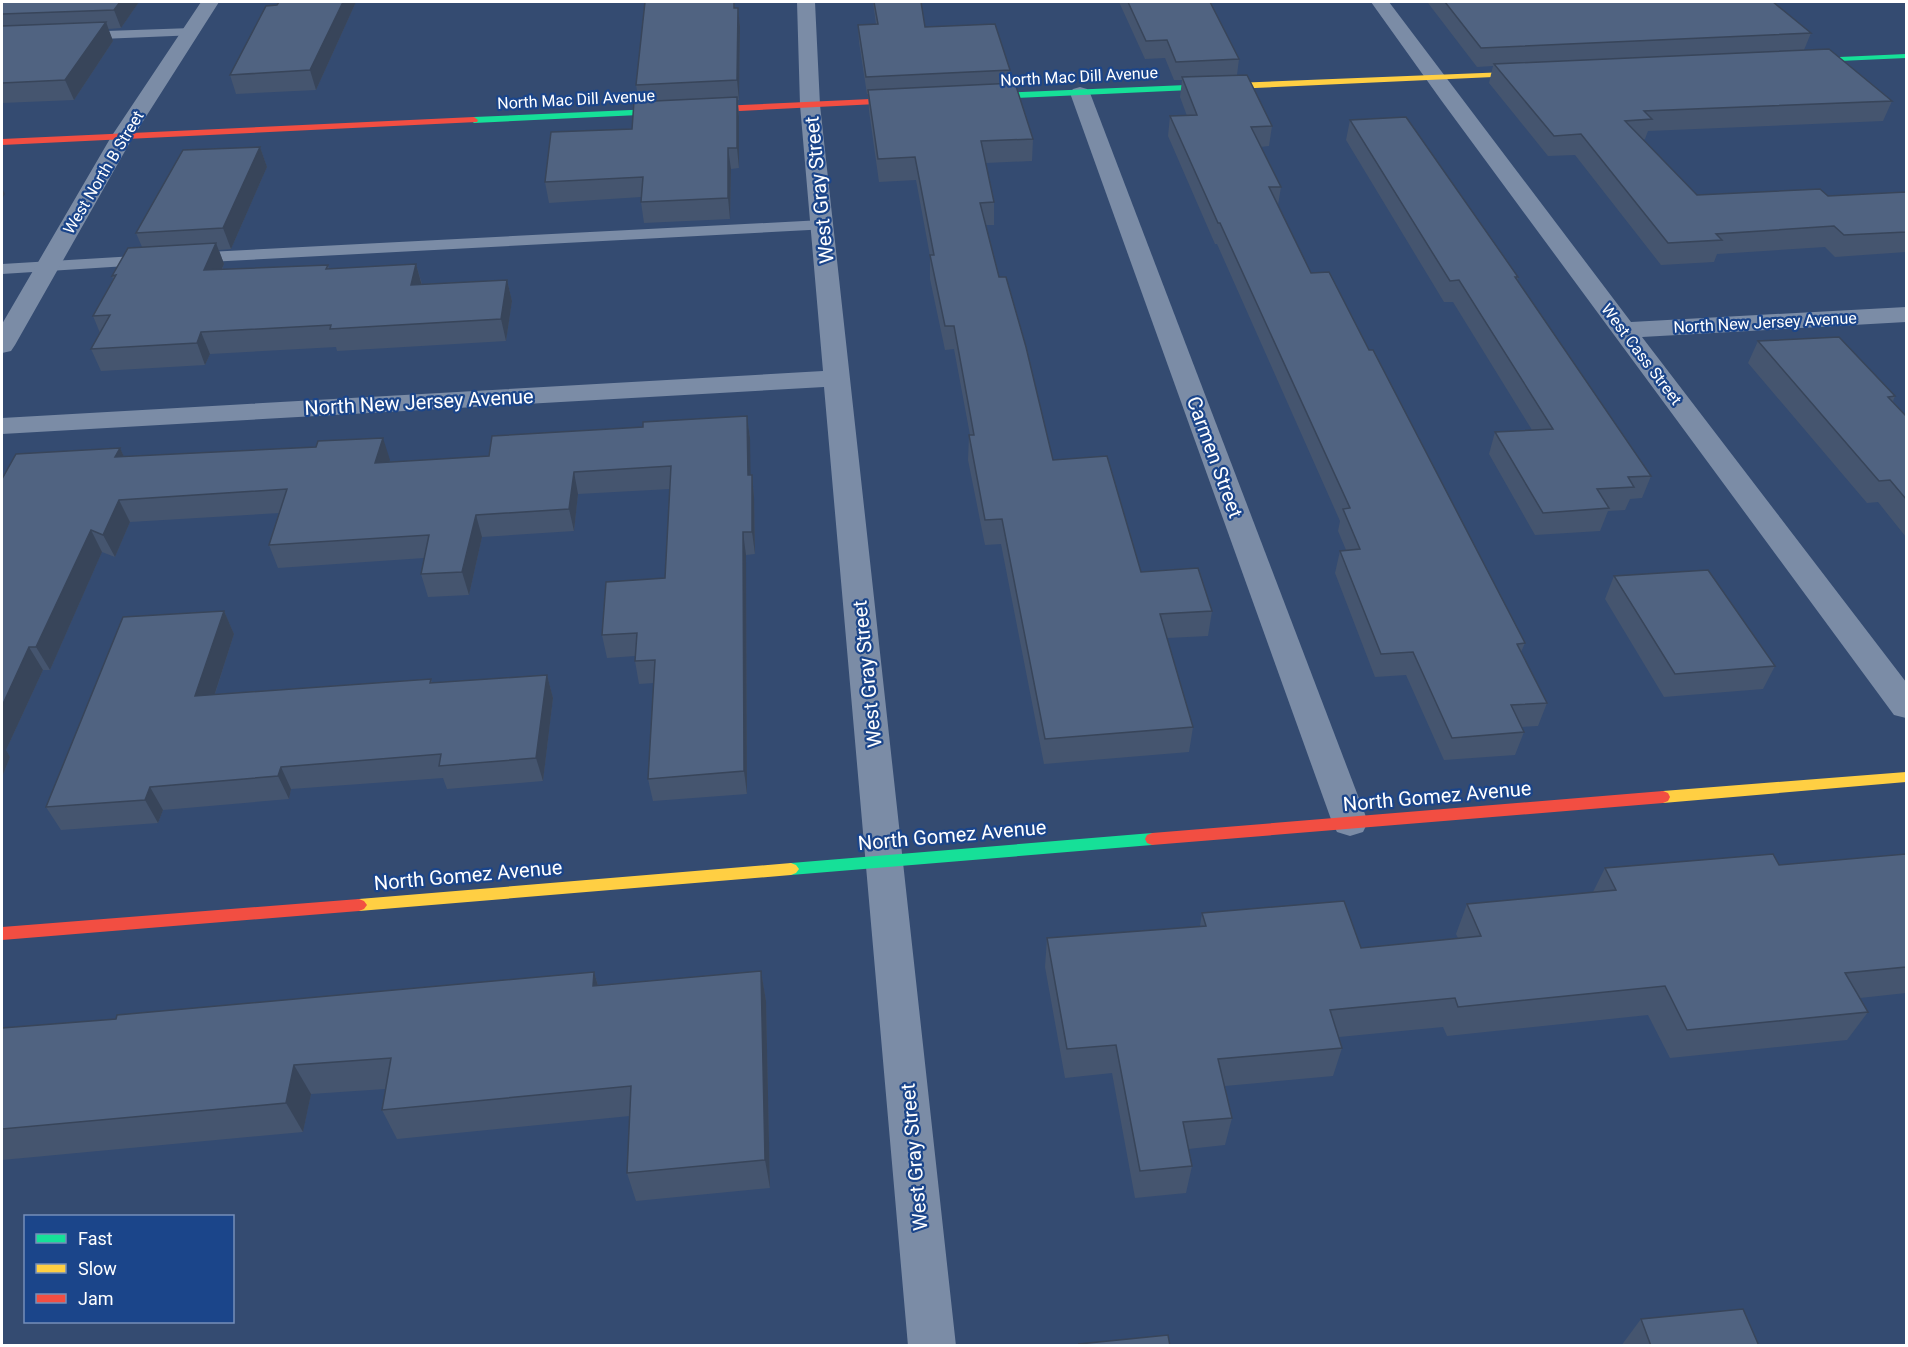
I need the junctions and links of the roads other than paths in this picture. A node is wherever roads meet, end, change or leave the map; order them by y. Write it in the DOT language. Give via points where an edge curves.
graph roads {
  1 [pos="210,2"];
  2 [pos="806,2"];
  3 [pos="1380,2"];
  4 [pos="192,32"];
  5 [pos="60,36"];
  6 [pos="1906,56"];
  7 [pos="1777,62"];
  8 [pos="1552,72"];
  9 [pos="1434,77"];
  10 [pos="1080,93"];
  11 [pos="963,98"];
  12 [pos="927,99"];
  13 [pos="810,105"];
  14 [pos="122,137"];
  15 [pos="2,142"];
  16 [pos="822,225"];
  17 [pos="48,265"];
  18 [pos="2,269"];
  19 [pos="1906,314"];
  20 [pos="1624,330"];
  21 [pos="2,345"];
  22 [pos="837,378"];
  23 [pos="2,426"];
  24 [pos="1906,706"];
  25 [pos="1906,777"];
  26 [pos="1350,822"];
  27 [pos="886,860"];
  28 [pos="2,934"];
  29 [pos="932,1346"];
  1 -- 4 [label="street, West North B Street"];
  2 -- 13 [label="street, West Gray Street"];
  3 -- 9 [label="street, West Cass Street"];
  4 -- 5 [label="lane"];
  4 -- 14 [label="street, West North B Street"];
  6 -- 7 [label="street"];
  8 -- 9 [label="street, North Mac Dill Avenue"];
  9 -- 10 [label="street, North Mac Dill Avenue"];
  9 -- 20 [label="street, West Cass Street"];
  10 -- 11 [label="street, North Mac Dill Avenue"];
  10 -- 26 [label="street, Carmen Street"];
  12 -- 13 [label="street, North Mac Dill Avenue"];
  13 -- 14 [label="street, North Mac Dill Avenue"];
  13 -- 16 [label="street, West Gray Street"];
  14 -- 15 [label="street, North Mac Dill Avenue"];
  14 -- 17 [label="street, West North B Street"];
  16 -- 17 [label="lane"];
  16 -- 22 [label="street, West Gray Street"];
  17 -- 18 [label="lane"];
  17 -- 21 [label="street, West North B Street"];
  19 -- 20 [label="street, North New Jersey Avenue"];
  20 -- 24 [label="street, West Cass Street"];
  22 -- 23 [label="street, North New Jersey Avenue"];
  22 -- 27 [label="street, West Gray Street"];
  25 -- 26 [label="street, North Gomez Avenue"];
  26 -- 27 [label="street, North Gomez Avenue"];
  27 -- 28 [label="street, North Gomez Avenue"];
  27 -- 29 [label="street, West Gray Street"];
}
